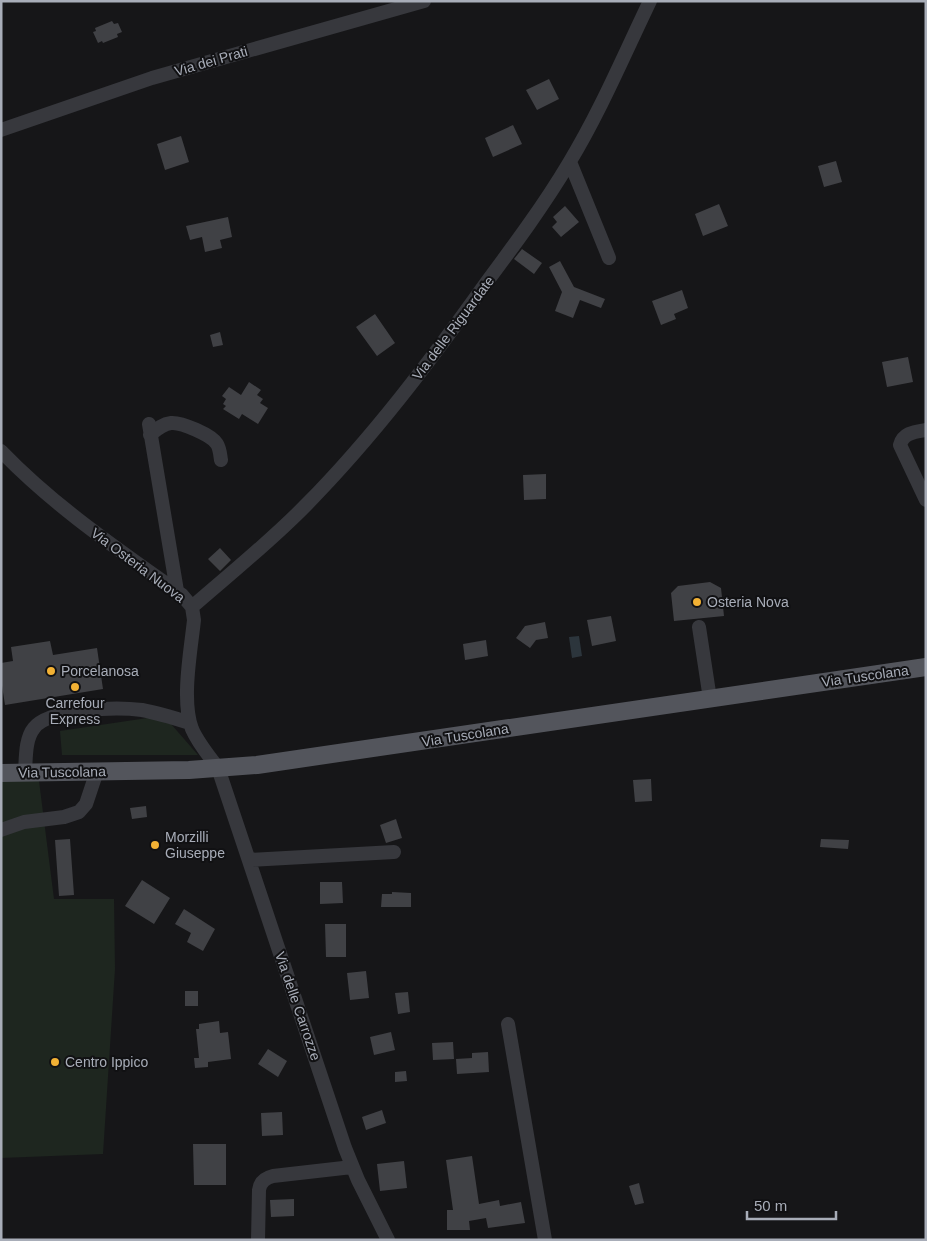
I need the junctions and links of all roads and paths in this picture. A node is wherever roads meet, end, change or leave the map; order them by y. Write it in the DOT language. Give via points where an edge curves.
graph roads {
  1 [pos="424,1"];
  2 [pos="650,1"];
  3 [pos="1,130"];
  4 [pos="570,162"];
  5 [pos="609,258"];
  6 [pos="926,430"];
  7 [pos="1,451"];
  8 [pos="221,460"];
  9 [pos="926,500"];
  10 [pos="177,591"];
  11 [pos="192,607"];
  12 [pos="698,627"];
  13 [pos="926,667"];
  14 [pos="710,698"];
  15 [pos="190,722"];
  16 [pos="218,768"];
  17 [pos="97,771"];
  18 [pos="1,772"];
  19 [pos="25,772"];
  20 [pos="1,830"];
  21 [pos="394,852"];
  22 [pos="249,860"];
  23 [pos="508,1024"];
  24 [pos="352,1167"];
  25 [pos="258,1240"];
  26 [pos="388,1240"];
  27 [pos="544,1240"];
  1 -- 3 [label="street, Via dei Prati" via="152,78"];
  2 -- 4 [label="street, Via delle Riguardate"];
  4 -- 5 [label="street"];
  4 -- 11 [label="street, Via delle Riguardate" via="458,322 355,452 292,518"];
  6 -- 9 [label="street" via="905,436 900,446"];
  7 -- 10 [label="street, Via Osteria Nuova" via="62,508"];
  8 -- 10 [label="street" via="213,439 185,426 169,423 150,430"];
  10 -- 11 [label="street, Via Osteria Nuova"];
  11 -- 15 [label="street, Via Osteria Nuova"];
  12 -- 14 [label="street"];
  13 -- 14 [label="main road, Via Tuscolana"];
  14 -- 16 [label="main road, Via Tuscolana" via="335,755"];
  15 -- 16 [label="street, Via Osteria Nuova"];
  15 -- 19 [label="street" via="153,712 123,709 47,717 30,734"];
  16 -- 17 [label="main road, Via Tuscolana"];
  16 -- 22 [label="street, Via delle Carrozze"];
  17 -- 19 [label="main road, Via Tuscolana"];
  17 -- 20 [label="street" via="86,804 79,812 24,822"];
  18 -- 19 [label="main road, Via Tuscolana"];
  21 -- 22 [label="street"];
  22 -- 24 [label="street, Via delle Carrozze"];
  23 -- 27 [label="street"];
  24 -- 25 [label="street" via="266,1178 259,1190"];
  24 -- 26 [label="street, Via delle Carrozze"];
}
